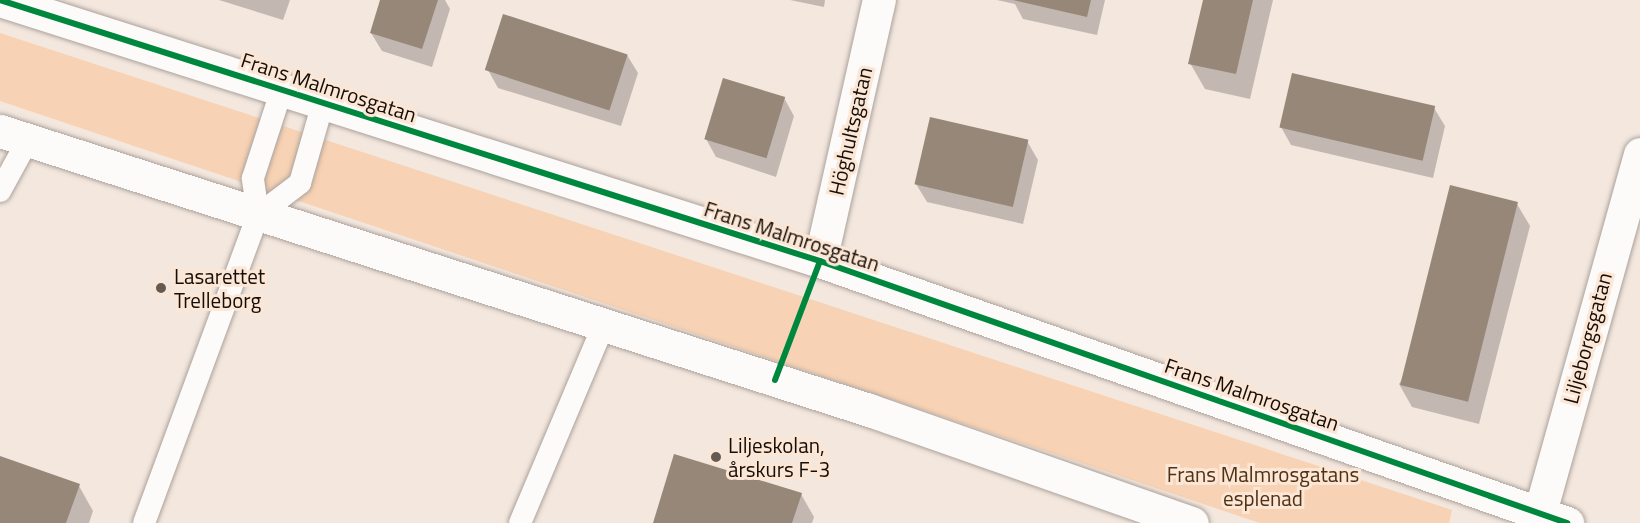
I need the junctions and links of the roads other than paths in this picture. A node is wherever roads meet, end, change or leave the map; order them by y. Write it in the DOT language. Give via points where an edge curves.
graph roads {
  1 [pos="0,0"];
  2 [pos="879,0"];
  3 [pos="282,89"];
  4 [pos="323,103"];
  5 [pos="14,135"];
  6 [pos="1640,154"];
  7 [pos="0,191"];
  8 [pos="258,215"];
  9 [pos="820,261"];
  10 [pos="604,324"];
  11 [pos="1548,519"];
  12 [pos="144,523"];
  13 [pos="520,523"];
  14 [pos="1192,523"];
  1 -- 3 [label="street, Frans Malmrosgatan"];
  2 -- 9 [label="street, Höghultsgatan"];
  3 -- 4 [label="street, Frans Malmrosgatan"];
  3 -- 8 [label="lane" via="252,178"];
  4 -- 8 [label="lane" via="300,183"];
  4 -- 9 [label="street, Frans Malmrosgatan"];
  5 -- 7 [label="lane"];
  5 -- 8 [label="street"];
  6 -- 11 [label="street, Liljeborgsgatan"];
  8 -- 10 [label="street"];
  8 -- 12 [label="lane"];
  9 -- 11 [label="street, Frans Malmrosgatan"];
  10 -- 13 [label="lane"];
  10 -- 14 [label="street" via="880,414"];
}
